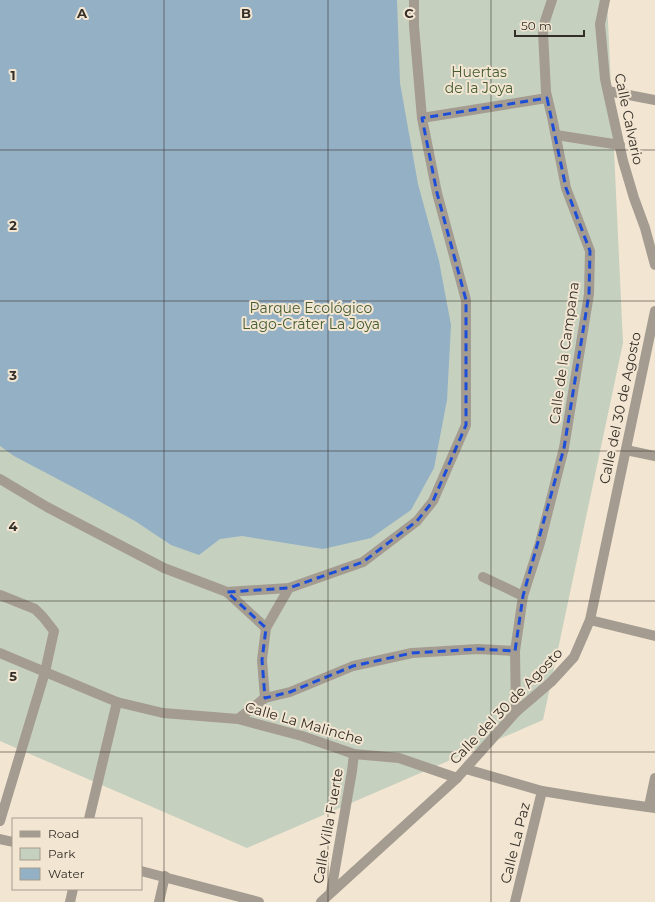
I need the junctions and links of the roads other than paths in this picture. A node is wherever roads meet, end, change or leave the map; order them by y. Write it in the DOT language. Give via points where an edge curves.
graph roads {
  1 [pos="414,0"];
  2 [pos="552,0"];
  3 [pos="605,0"];
  4 [pos="608,91"];
  5 [pos="547,98"];
  6 [pos="655,100"];
  7 [pos="422,118"];
  8 [pos="556,135"];
  9 [pos="620,145"];
  10 [pos="655,264"];
  11 [pos="655,311"];
  12 [pos="626,450"];
  13 [pos="655,456"];
  14 [pos="0,479"];
  15 [pos="483,577"];
  16 [pos="289,588"];
  17 [pos="227,592"];
  18 [pos="0,595"];
  19 [pos="523,596"];
  20 [pos="590,620"];
  21 [pos="266,628"];
  22 [pos="655,636"];
  23 [pos="515,651"];
  24 [pos="0,653"];
  25 [pos="45,672"];
  26 [pos="265,698"];
  27 [pos="117,702"];
  28 [pos="516,712"];
  29 [pos="238,719"];
  30 [pos="354,754"];
  31 [pos="466,769"];
  32 [pos="457,778"];
  33 [pos="655,778"];
  34 [pos="542,791"];
  35 [pos="652,807"];
  36 [pos="89,818"];
  37 [pos="0,821"];
  38 [pos="0,839"];
  39 [pos="12,842"];
  40 [pos="142,871"];
  41 [pos="165,876"];
  42 [pos="73,890"];
  43 [pos="332,891"];
  44 [pos="70,902"];
  45 [pos="159,902"];
  46 [pos="259,902"];
  47 [pos="321,902"];
  48 [pos="330,902"];
  49 [pos="515,902"];
  1 -- 7 [label="street"];
  2 -- 5 [label="street, Calle de la Campana" via="543,32"];
  3 -- 4 [label="street, Calle Calvario" via="600,24"];
  4 -- 6 [label="street"];
  4 -- 9 [label="street, Calle Calvario"];
  5 -- 7 [label="street"];
  5 -- 8 [label="street, Calle de la Campana"];
  7 -- 16 [label="street" via="437,193 466,300 466,425 433,501 417,521 363,562"];
  8 -- 9 [label="street"];
  8 -- 19 [label="street, Calle de la Campana" via="566,188 590,251 589,294 564,448 540,543"];
  9 -- 10 [label="street, Calle Calvario"];
  11 -- 12 [label="street, Calle del 30 de Agosto"];
  12 -- 13 [label="street"];
  12 -- 20 [label="street, Calle del 30 de Agosto"];
  14 -- 17 [label="street" via="47,507 164,568"];
  15 -- 19 [label="street"];
  16 -- 17 [label="street"];
  16 -- 21 [label="street"];
  17 -- 21 [label="street"];
  18 -- 25 [label="street" via="35,609 54,631"];
  19 -- 23 [label="street, Calle de la Campana"];
  20 -- 22 [label="street"];
  20 -- 28 [label="street, Calle del 30 de Agosto" via="574,657 551,682"];
  21 -- 26 [label="street" via="262,660"];
  23 -- 26 [label="street" via="478,649 412,653 353,666 290,692"];
  23 -- 28 [label="street, Calle de la Campana"];
  24 -- 25 [label="street, Calle La Malinche"];
  25 -- 27 [label="street, Calle La Malinche"];
  25 -- 37 [label="street"];
  26 -- 29 [label="street"];
  27 -- 29 [label="street, Calle La Malinche" via="163,713"];
  27 -- 36 [label="street"];
  28 -- 31 [label="street, Calle del 30 de Agosto"];
  29 -- 30 [label="street, Calle La Malinche" via="302,736"];
  30 -- 32 [label="street, Calle La Malinche" via="399,758"];
  30 -- 43 [label="street, Calle Villa Fuerte"];
  31 -- 32 [label="street, Calle del 30 de Agosto"];
  31 -- 34 [label="street"];
  32 -- 43 [label="street, Calle del 30 de Agosto"];
  33 -- 35 [label="street"];
  34 -- 35 [label="street"];
  34 -- 49 [label="street, Calle La Paz"];
  38 -- 39 [label="street"];
  40 -- 41 [label="street"];
  41 -- 45 [label="street"];
  41 -- 46 [label="street"];
  42 -- 44 [label="street"];
  43 -- 47 [label="street, Calle del 30 de Agosto"];
  43 -- 48 [label="street, Calle Villa Fuerte"];
}
